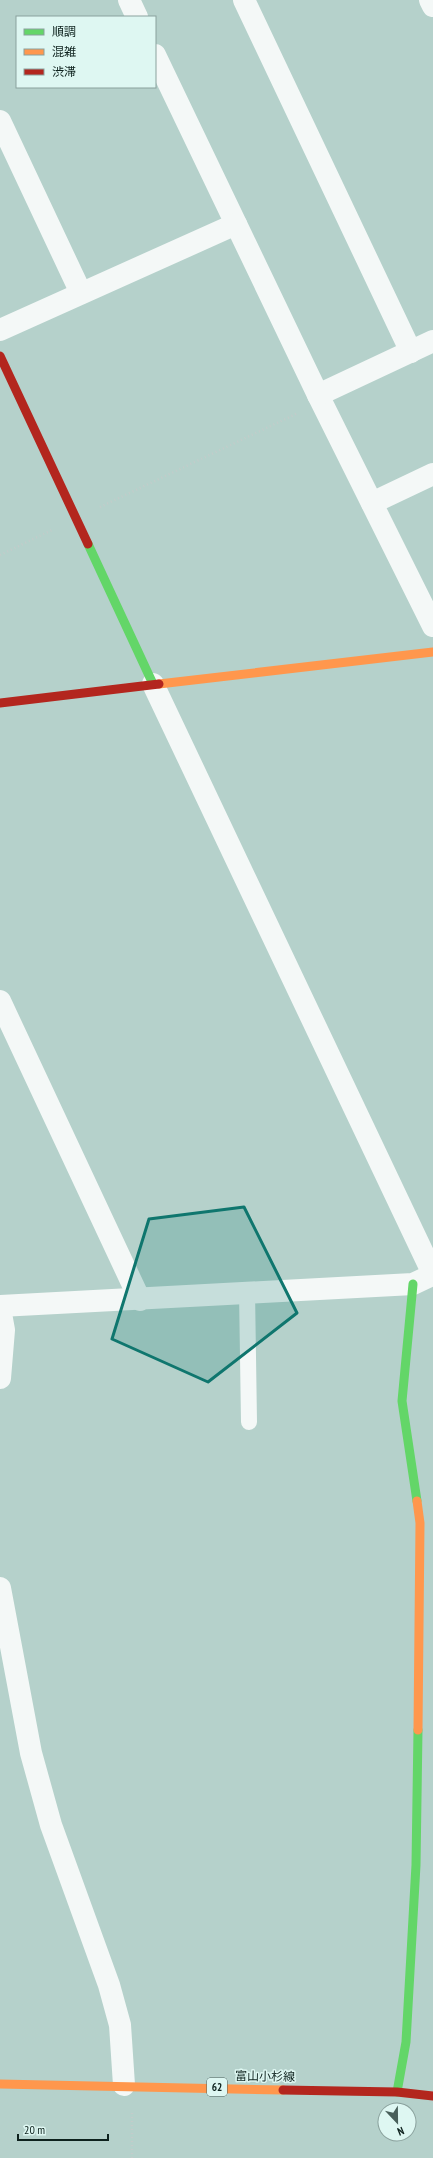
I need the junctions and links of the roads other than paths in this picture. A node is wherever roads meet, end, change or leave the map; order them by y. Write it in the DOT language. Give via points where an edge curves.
graph roads {
  1 [pos="129,0"];
  2 [pos="244,0"];
  3 [pos="430,0"];
  4 [pos="433,6"];
  5 [pos="137,16"];
  6 [pos="156,57"];
  7 [pos="0,121"];
  8 [pos="236,224"];
  9 [pos="81,293"];
  10 [pos="0,330"];
  11 [pos="433,341"];
  12 [pos="411,352"];
  13 [pos="0,356"];
  14 [pos="320,398"];
  15 [pos="433,474"];
  16 [pos="372,503"];
  17 [pos="433,626"];
  18 [pos="433,652"];
  19 [pos="153,684"];
  20 [pos="0,704"];
  21 [pos="0,1001"];
  22 [pos="433,1274"];
  23 [pos="413,1284"];
  24 [pos="247,1291"];
  25 [pos="140,1300"];
  26 [pos="0,1307"];
  27 [pos="0,1378"];
  28 [pos="249,1422"];
  29 [pos="426,1524"];
  30 [pos="0,1588"];
  31 [pos="0,2084"];
  32 [pos="128,2085"];
  33 [pos="397,2092"];
  34 [pos="433,2096"];
  1 -- 5 [label="street"];
  2 -- 12 [label="street"];
  3 -- 4 [label="street"];
  6 -- 8 [label="street"];
  7 -- 9 [label="street"];
  8 -- 9 [label="street"];
  8 -- 14 [label="street"];
  9 -- 10 [label="street"];
  11 -- 12 [label="street"];
  12 -- 14 [label="street"];
  13 -- 19 [label="street"];
  14 -- 16 [label="street"];
  15 -- 16 [label="street"];
  16 -- 17 [label="street"];
  18 -- 19 [label="street"];
  19 -- 20 [label="street"];
  19 -- 22 [label="street"];
  21 -- 25 [label="street"];
  22 -- 23 [label="street"];
  23 -- 24 [label="street"];
  23 -- 29 [label="street" via="402,1401"];
  24 -- 25 [label="street"];
  24 -- 28 [label="lane"];
  25 -- 26 [label="street"];
  26 -- 27 [label="street" via="4,1330"];
  29 -- 33 [label="street" via="416,1865 406,2042"];
  30 -- 32 [label="street" via="30,1753 53,1832 109,1985 120,2025"];
  31 -- 32 [label="street, 富山小杉線 / 62"];
  32 -- 33 [label="street, 富山小杉線 / 62"];
  33 -- 34 [label="street, 富山小杉線 / 62"];
}
